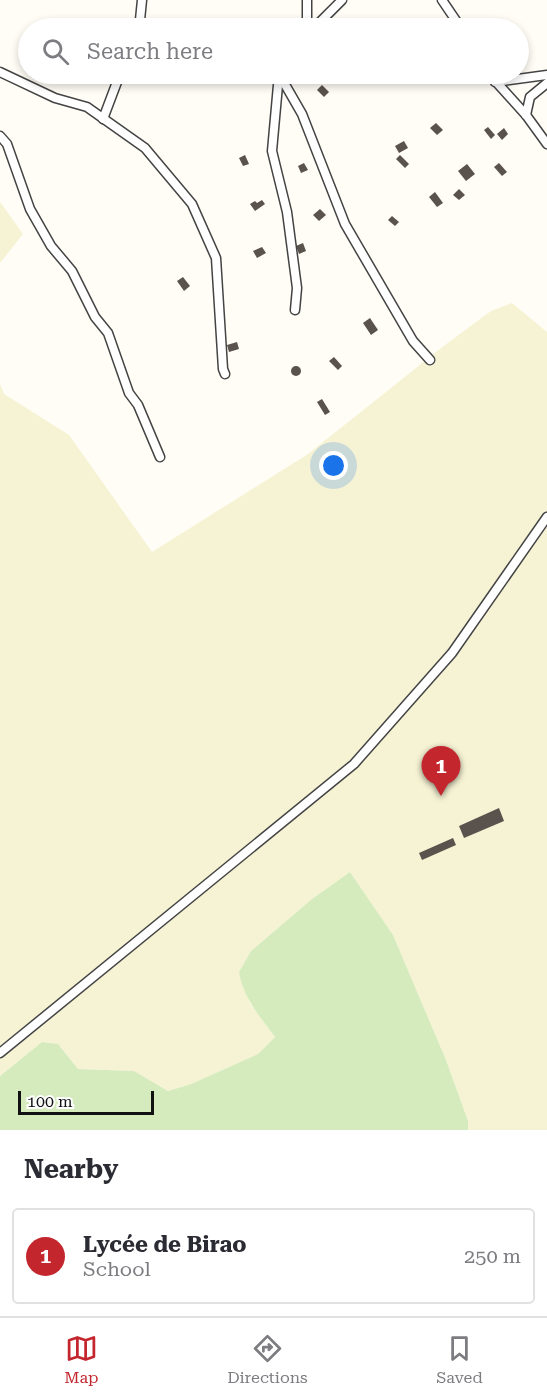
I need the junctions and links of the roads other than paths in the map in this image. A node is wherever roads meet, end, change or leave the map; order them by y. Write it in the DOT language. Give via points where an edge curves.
graph roads {
  1 [pos="142,0"];
  2 [pos="307,0"];
  3 [pos="342,0"];
  4 [pos="442,0"];
  5 [pos="140,18"];
  6 [pos="307,18"];
  7 [pos="324,18"];
  8 [pos="454,18"];
  9 [pos="0,72"];
  10 [pos="547,75"];
  11 [pos="529,77"];
  12 [pos="18,80"];
  13 [pos="547,83"];
  14 [pos="26,84"];
  15 [pos="116,84"];
  16 [pos="278,84"];
  17 [pos="285,84"];
  18 [pos="497,84"];
  19 [pos="526,116"];
  20 [pos="103,119"];
  21 [pos="0,136"];
  22 [pos="547,144"];
  23 [pos="294,310"];
  24 [pos="430,360"];
  25 [pos="225,374"];
  26 [pos="160,457"];
  27 [pos="547,517"];
  28 [pos="0,1053"];
  1 -- 5 [label="street"];
  2 -- 6 [label="street"];
  3 -- 7 [label="street"];
  4 -- 8 [label="street"];
  9 -- 12 [label="street"];
  10 -- 11 [label="street"];
  13 -- 19 [label="street" via="530,98"];
  14 -- 20 [label="street" via="87,107"];
  15 -- 20 [label="street"];
  16 -- 23 [label="street" via="272,151 289,223 297,288"];
  17 -- 24 [label="street" via="302,114 345,224 413,341"];
  18 -- 19 [label="street"];
  19 -- 22 [label="street"];
  20 -- 25 [label="street" via="145,148 192,204 216,258"];
  21 -- 26 [label="street" via="7,144 30,209 108,333 129,393"];
  27 -- 28 [label="street" via="452,653 354,764"];
}
